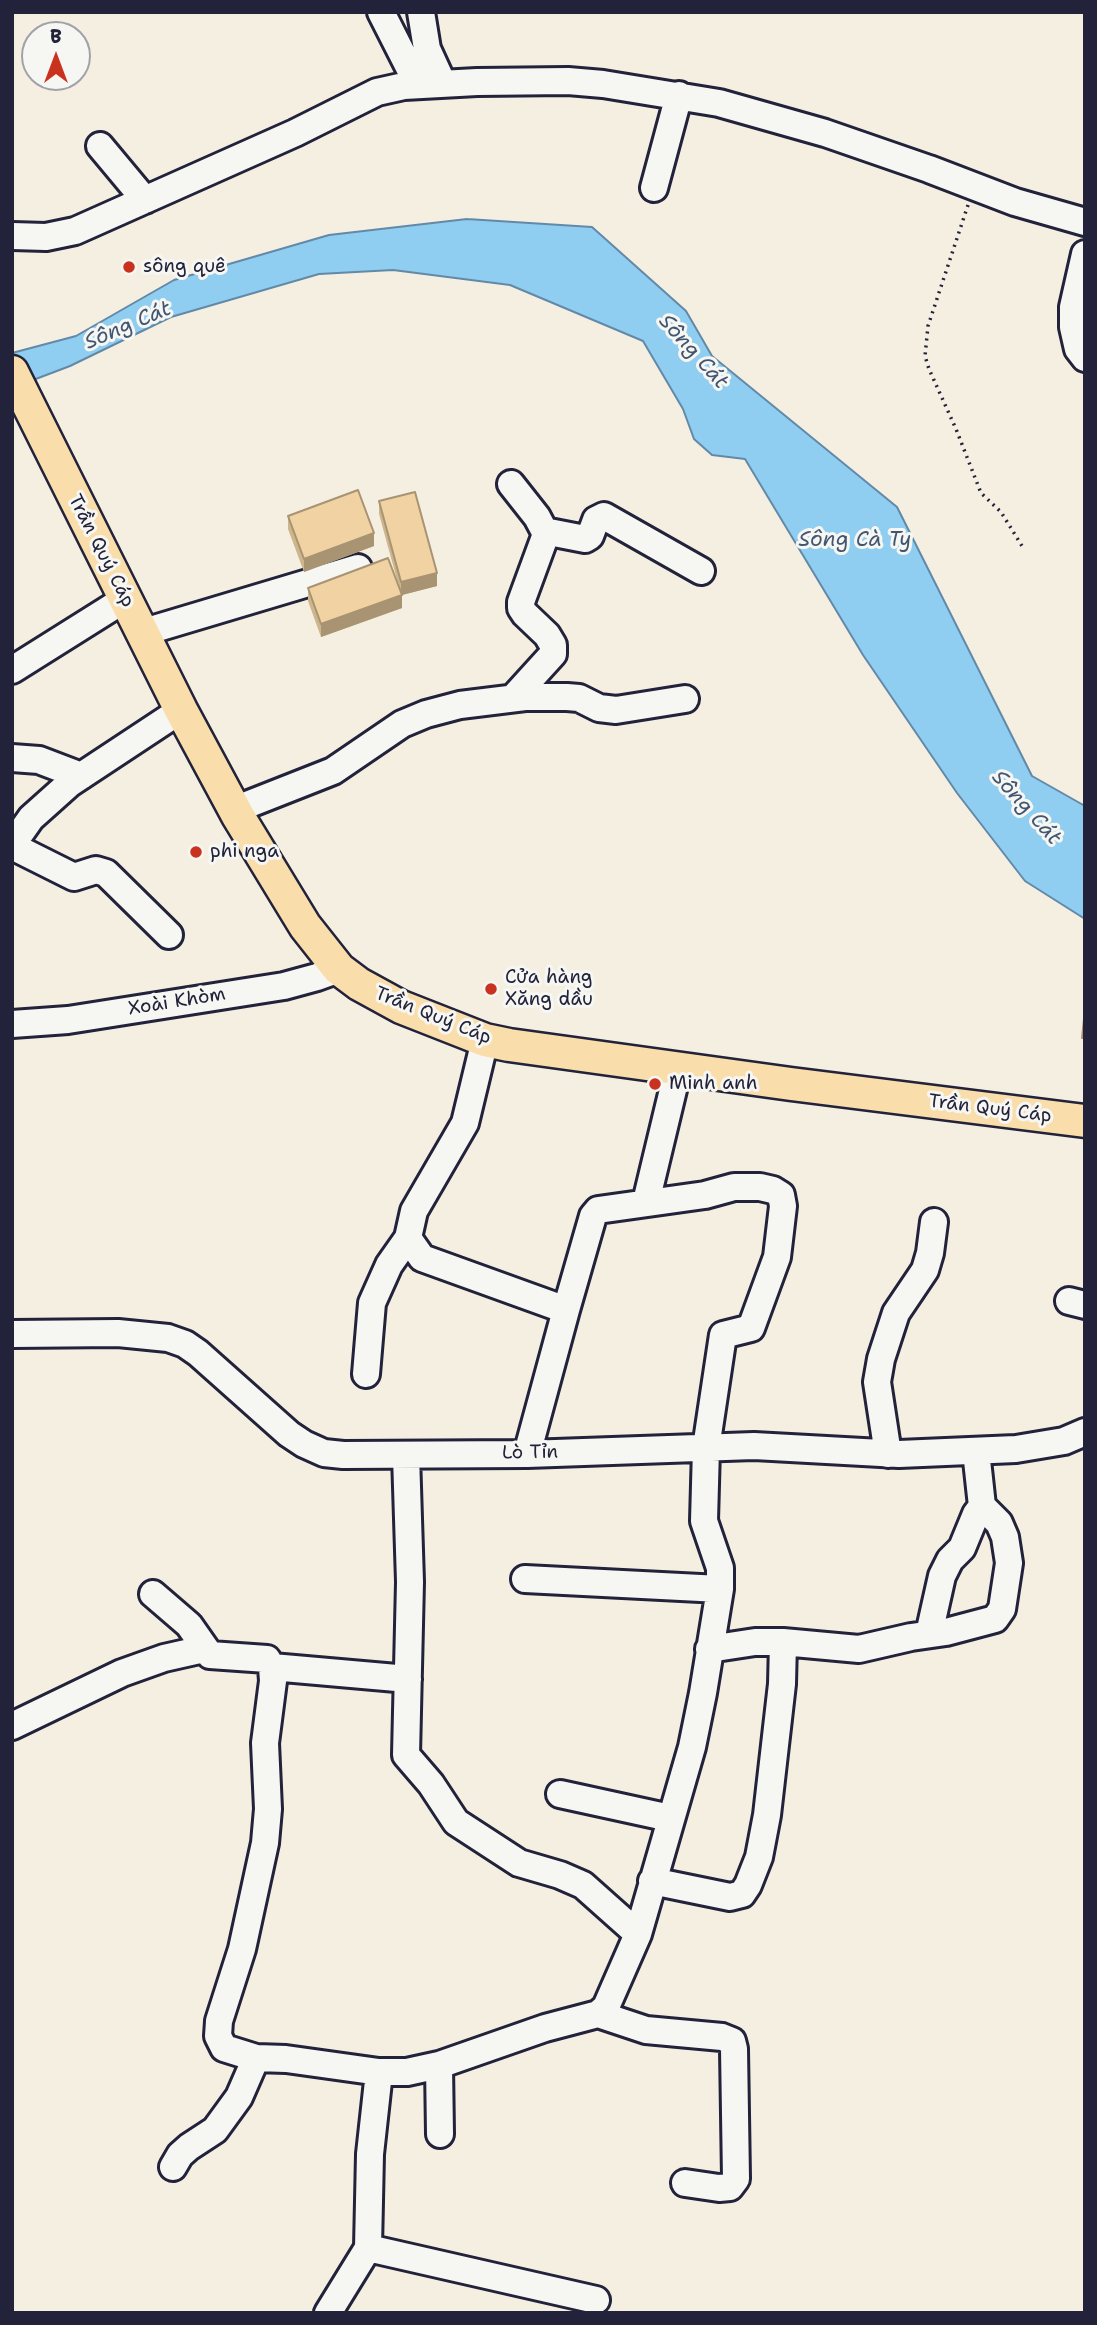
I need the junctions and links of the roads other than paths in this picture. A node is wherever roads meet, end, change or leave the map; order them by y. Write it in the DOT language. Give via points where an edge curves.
graph roads {
  1 [pos="381,12"];
  2 [pos="421,12"];
  3 [pos="431,84"];
  4 [pos="679,96"];
  5 [pos="100,146"];
  6 [pos="654,188"];
  7 [pos="145,200"];
  8 [pos="1085,222"];
  9 [pos="12,236"];
  10 [pos="1085,254"];
  11 [pos="1085,358"];
  12 [pos="12,372"];
  13 [pos="511,484"];
  14 [pos="546,534"];
  15 [pos="358,568"];
  16 [pos="701,571"];
  17 [pos="125,599"];
  18 [pos="144,632"];
  19 [pos="12,670"];
  20 [pos="513,698"];
  21 [pos="685,699"];
  22 [pos="181,710"];
  23 [pos="12,758"];
  24 [pos="81,776"];
  25 [pos="234,810"];
  26 [pos="12,846"];
  27 [pos="169,935"];
  28 [pos="339,968"];
  29 [pos="12,1024"];
  30 [pos="485,1040"];
  31 [pos="678,1069"];
  32 [pos="1085,1121"];
  33 [pos="646,1202"];
  34 [pos="934,1222"];
  35 [pos="408,1238"];
  36 [pos="566,1310"];
  37 [pos="12,1334"];
  38 [pos="366,1374"];
  39 [pos="1085,1432"];
  40 [pos="706,1448"];
  41 [pos="976,1451"];
  42 [pos="527,1454"];
  43 [pos="888,1454"];
  44 [pos="406,1455"];
  45 [pos="982,1506"];
  46 [pos="525,1579"];
  47 [pos="720,1589"];
  48 [pos="153,1594"];
  49 [pos="929,1634"];
  50 [pos="783,1642"];
  51 [pos="204,1649"];
  52 [pos="709,1649"];
  53 [pos="272,1667"];
  54 [pos="408,1679"];
  55 [pos="12,1727"];
  56 [pos="560,1794"];
  57 [pos="670,1818"];
  58 [pos="652,1881"];
  59 [pos="638,1934"];
  60 [pos="598,2014"];
  61 [pos="256,2058"];
  62 [pos="439,2065"];
  63 [pos="379,2072"];
  64 [pos="440,2134"];
  65 [pos="173,2167"];
  66 [pos="685,2183"];
  67 [pos="368,2248"];
  68 [pos="596,2300"];
  69 [pos="328,2313"];
  1 -- 3 [label="street"];
  2 -- 3 [label="street"];
  3 -- 4 [label="street" via="568,81"];
  3 -- 7 [label="street" via="377,92"];
  4 -- 6 [label="street"];
  4 -- 8 [label="street" via="745,109 825,133"];
  5 -- 7 [label="street"];
  7 -- 9 [label="street" via="61,235"];
  10 -- 11 [label="street" via="1073,327"];
  12 -- 17 [label="main road, Trần Quý Cáp"];
  13 -- 14 [label="street"];
  14 -- 16 [label="street" via="585,539 596,520 604,516"];
  14 -- 20 [label="street" via="521,608 547,635 553,654"];
  15 -- 18 [label="street"];
  17 -- 18 [label="main road, Trần Quý Cáp"];
  17 -- 19 [label="street"];
  18 -- 22 [label="main road, Trần Quý Cáp"];
  20 -- 21 [label="street" via="579,698 606,710"];
  20 -- 25 [label="street" via="426,714 402,724 333,771"];
  22 -- 24 [label="street"];
  22 -- 25 [label="main road, Trần Quý Cáp"];
  23 -- 24 [label="street" via="39,760"];
  24 -- 26 [label="street" via="31,818"];
  25 -- 28 [label="main road, Trần Quý Cáp" via="297,915"];
  26 -- 27 [label="street" via="74,877 96,870 106,873"];
  28 -- 29 [label="street, Xoài Khòm" via="284,986"];
  28 -- 30 [label="main road, Trần Quý Cáp" via="401,1007"];
  30 -- 31 [label="main road, Trần Quý Cáp"];
  30 -- 35 [label="street" via="465,1123 414,1211"];
  31 -- 32 [label="main road, Trần Quý Cáp"];
  31 -- 33 [label="street"];
  33 -- 36 [label="street" via="598,1210 593,1216"];
  33 -- 40 [label="street" via="734,1187 773,1190 783,1198 777,1257 751,1328 723,1335"];
  34 -- 43 [label="street" via="925,1270 896,1313 881,1359 877,1382"];
  35 -- 36 [label="street" via="422,1258"];
  35 -- 38 [label="street" via="389,1265 372,1303"];
  36 -- 42 [label="street"];
  37 -- 44 [label="street, Lò Tỉn" via="118,1332 168,1338 198,1353 304,1444 324,1453"];
  39 -- 41 [label="street, Lò Tỉn" via="1042,1445"];
  40 -- 42 [label="street, Lò Tỉn"];
  40 -- 43 [label="street, Lò Tỉn" via="779,1446"];
  40 -- 47 [label="street" via="704,1521 720,1568"];
  41 -- 43 [label="street, Lò Tỉn"];
  41 -- 45 [label="street"];
  42 -- 44 [label="street, Lò Tỉn"];
  44 -- 54 [label="street"];
  45 -- 49 [label="street" via="942,1576"];
  45 -- 49 [label="street" via="1005,1536 1009,1563 1002,1609 995,1619 983,1624"];
  46 -- 47 [label="street"];
  47 -- 52 [label="street"];
  48 -- 51 [label="street" via="189,1625"];
  49 -- 50 [label="street" via="859,1649"];
  50 -- 52 [label="street"];
  50 -- 58 [label="street" via="767,1815 748,1885 742,1894 730,1897"];
  51 -- 53 [label="street" via="210,1655 267,1659"];
  51 -- 55 [label="street" via="122,1673"];
  52 -- 57 [label="street" via="692,1747"];
  53 -- 54 [label="street"];
  53 -- 61 [label="street" via="265,1743 265,1843 218,2036 224,2048"];
  54 -- 59 [label="street" via="407,1755 456,1822 519,1863 583,1885"];
  56 -- 57 [label="street"];
  57 -- 58 [label="street"];
  58 -- 59 [label="street"];
  59 -- 60 [label="street" via="607,2007"];
  60 -- 62 [label="street"];
  60 -- 66 [label="street" via="646,2030 732,2041 736,2179 730,2187 719,2188"];
  61 -- 63 [label="street"];
  61 -- 65 [label="street" via="239,2097 215,2130 189,2147"];
  62 -- 63 [label="street"];
  62 -- 64 [label="street"];
  63 -- 67 [label="street" via="370,2154"];
  67 -- 68 [label="street"];
  67 -- 69 [label="street"];
}
